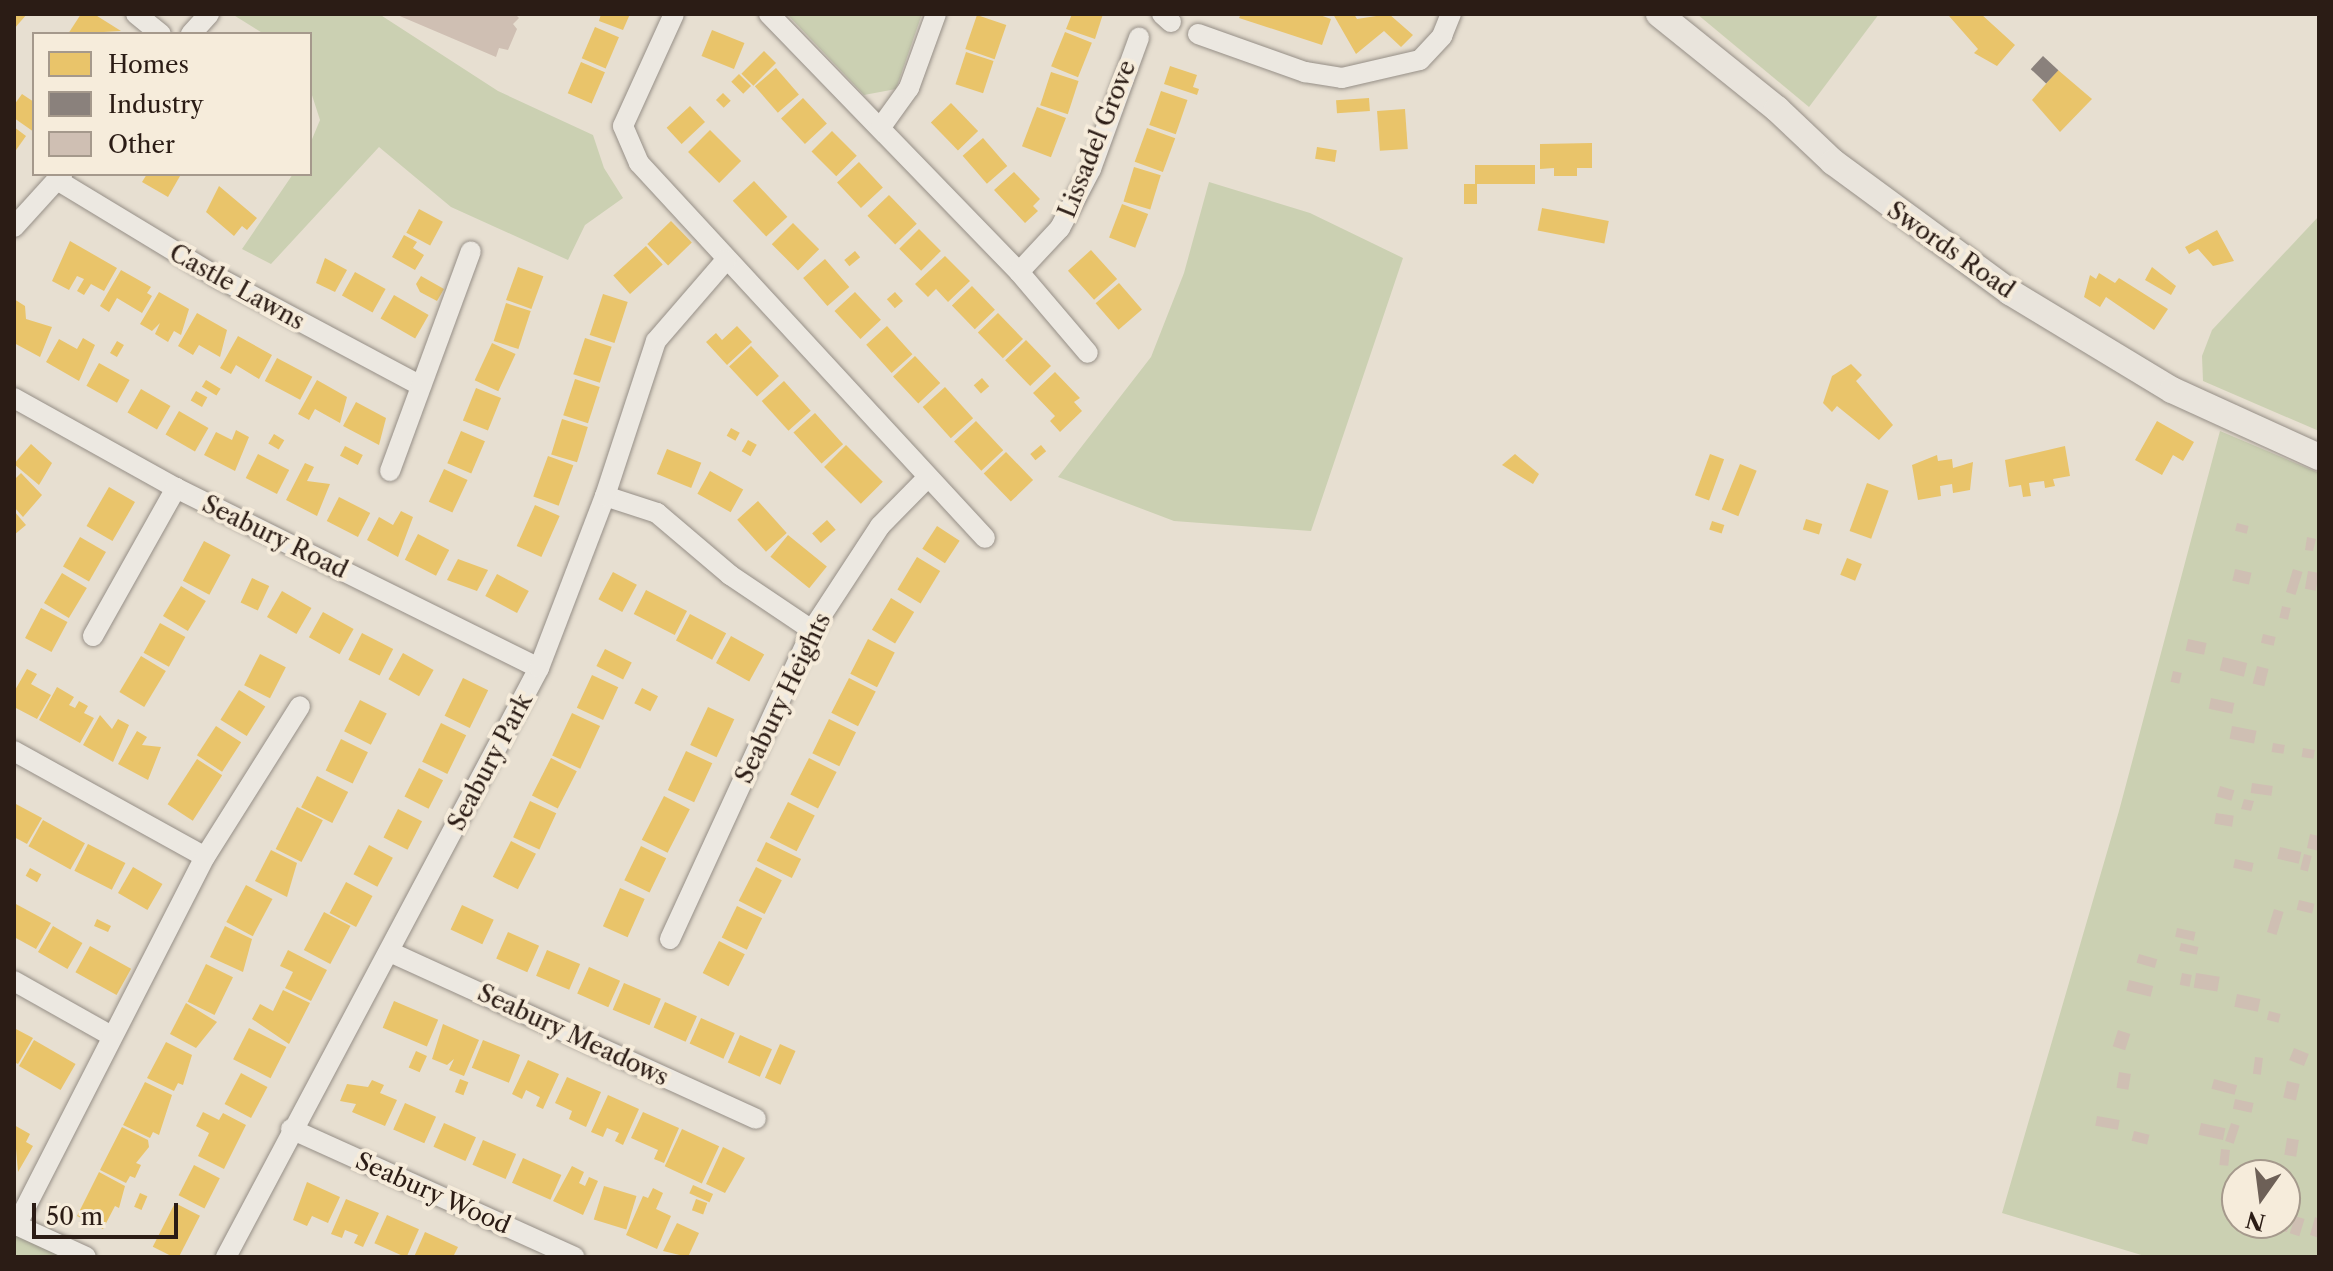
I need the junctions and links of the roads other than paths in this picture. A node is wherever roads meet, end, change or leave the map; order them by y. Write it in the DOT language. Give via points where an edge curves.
graph roads {
  1 [pos="136,14"];
  2 [pos="209,14"];
  3 [pos="674,14"];
  4 [pos="769,14"];
  5 [pos="936,14"];
  6 [pos="1451,14"];
  7 [pos="1659,14"];
  8 [pos="158,32"];
  9 [pos="193,32"];
  10 [pos="1198,34"];
  11 [pos="1139,38"];
  12 [pos="881,127"];
  13 [pos="60,177"];
  14 [pos="14,227"];
  15 [pos="471,251"];
  16 [pos="726,260"];
  17 [pos="1019,272"];
  18 [pos="1088,353"];
  19 [pos="421,386"];
  20 [pos="14,398"];
  21 [pos="2319,457"];
  22 [pos="390,471"];
  23 [pos="927,478"];
  24 [pos="176,488"];
  25 [pos="605,496"];
  26 [pos="985,538"];
  27 [pos="812,630"];
  28 [pos="93,636"];
  29 [pos="539,668"];
  30 [pos="300,706"];
  31 [pos="14,751"];
  32 [pos="205,857"];
  33 [pos="670,939"];
  34 [pos="390,952"];
  35 [pos="14,981"];
  36 [pos="110,1035"];
  37 [pos="756,1119"];
  38 [pos="291,1129"];
  39 [pos="15,1225"];
  40 [pos="86,1257"];
  41 [pos="226,1257"];
  42 [pos="574,1257"];
  1 -- 8 [label="street"];
  2 -- 9 [label="street"];
  3 -- 16 [label="street" via="623,126 639,163"];
  4 -- 12 [label="street"];
  5 -- 12 [label="street" via="909,88"];
  6 -- 10 [label="street" via="1442,36 1420,60 1342,78 1305,72"];
  7 -- 21 [label="main road, Swords Road" via="1833,162 2010,292 2172,390"];
  11 -- 17 [label="street, Lissadel Grove" via="1091,169 1066,216"];
  12 -- 17 [label="street"];
  13 -- 14 [label="street"];
  13 -- 19 [label="street, Castle Lawns" via="204,270"];
  15 -- 19 [label="street"];
  16 -- 23 [label="street"];
  16 -- 25 [label="street, Seabury Park" via="656,341"];
  17 -- 18 [label="street"];
  19 -- 22 [label="street"];
  20 -- 24 [label="street, Seabury Road"];
  23 -- 26 [label="street"];
  23 -- 27 [label="street, Seabury Heights" via="880,526"];
  24 -- 28 [label="street"];
  24 -- 29 [label="street, Seabury Road"];
  25 -- 27 [label="street" via="657,513 730,575"];
  25 -- 29 [label="street, Seabury Park"];
  27 -- 33 [label="street, Seabury Heights"];
  29 -- 34 [label="street, Seabury Park"];
  30 -- 32 [label="street"];
  31 -- 32 [label="street"];
  32 -- 36 [label="street"];
  34 -- 37 [label="street, Seabury Meadows"];
  34 -- 38 [label="street, Seabury Park"];
  35 -- 36 [label="street"];
  36 -- 39 [label="street"];
  38 -- 41 [label="street, Seabury Park"];
  38 -- 42 [label="street, Seabury Wood"];
  39 -- 40 [label="street"];
}
